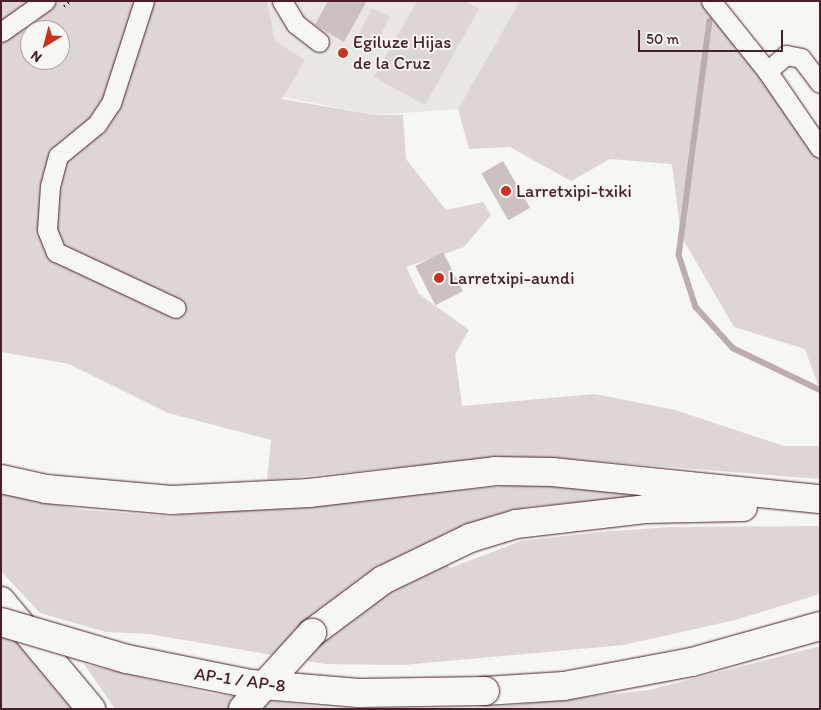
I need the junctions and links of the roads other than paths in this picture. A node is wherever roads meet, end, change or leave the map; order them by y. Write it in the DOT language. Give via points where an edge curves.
graph roads {
  1 [pos="45,1"];
  2 [pos="144,1"];
  3 [pos="282,1"];
  4 [pos="711,1"];
  5 [pos="1,32"];
  6 [pos="319,42"];
  7 [pos="767,71"];
  8 [pos="820,83"];
  9 [pos="820,148"];
  10 [pos="176,308"];
  11 [pos="1,479"];
  12 [pos="820,501"];
  13 [pos="1,601"];
  14 [pos="1,622"];
  15 [pos="820,626"];
  16 [pos="91,709"];
  17 [pos="244,709"];
  1 -- 5 [label="street"];
  2 -- 10 [label="street" via="111,103 97,124 58,156 50,186 47,230 56,252"];
  3 -- 6 [label="street" via="296,24"];
  4 -- 7 [label="street"];
  7 -- 8 [label="street" via="786,55 800,58"];
  7 -- 9 [label="street"];
  11 -- 12 [label="highway" via="64,491 172,500 309,493 495,471 552,472"];
  12 -- 17 [label="highway, bridge" via="561,516 470,538 383,580 350,603 277,668"];
  13 -- 16 [label="highway"];
  14 -- 15 [label="highway, AP-1 / AP-8, bridge" via="122,657 251,684 359,692 564,686 692,662"];
}
